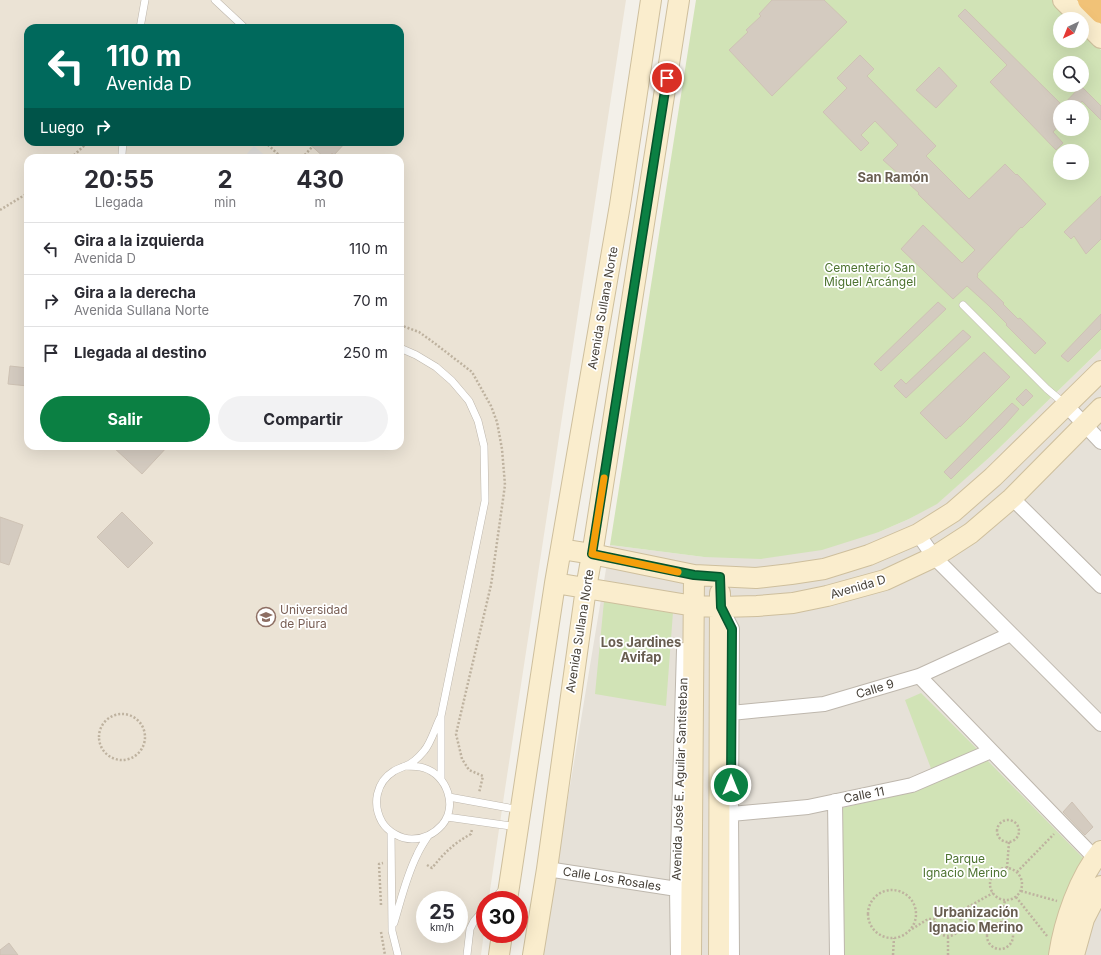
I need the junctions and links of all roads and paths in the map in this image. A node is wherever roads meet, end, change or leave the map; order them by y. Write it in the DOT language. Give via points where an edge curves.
graph roads {
  1 [pos="145,0"];
  2 [pos="215,0"];
  3 [pos="651,0"];
  4 [pos="679,0"];
  5 [pos="1063,0"];
  6 [pos="1089,0"];
  7 [pos="1101,12"];
  8 [pos="141,24"];
  9 [pos="241,24"];
  10 [pos="1101,38"];
  11 [pos="84,146"];
  12 [pos="270,146"];
  13 [pos="312,147"];
  14 [pos="75,154"];
  15 [pos="278,154"];
  16 [pos="306,154"];
  17 [pos="24,195"];
  18 [pos="0,210"];
  19 [pos="963,305"];
  20 [pos="404,350"];
  21 [pos="1101,371"];
  22 [pos="1066,405"];
  23 [pos="1101,408"];
  24 [pos="1084,424"];
  25 [pos="1101,442"];
  26 [pos="1012,498"];
  27 [pos="918,534"];
  28 [pos="561,549"];
  29 [pos="592,554"];
  30 [pos="934,556"];
  31 [pos="694,575"];
  32 [pos="720,577"];
  33 [pos="555,583"];
  34 [pos="1101,586"];
  35 [pos="586,588"];
  36 [pos="694,606"];
  37 [pos="721,607"];
  38 [pos="1011,634"];
  39 [pos="919,676"];
  40 [pos="731,713"];
  41 [pos="441,716"];
  42 [pos="137,718"];
  43 [pos="1101,724"];
  44 [pos="991,751"];
  45 [pos="406,766"];
  46 [pos="441,779"];
  47 [pos="449,798"];
  48 [pos="835,801"];
  49 [pos="731,814"];
  50 [pos="447,817"];
  51 [pos="519,819"];
  52 [pos="391,832"];
  53 [pos="1056,833"];
  54 [pos="428,836"];
  55 [pos="1009,842"];
  56 [pos="1098,854"];
  57 [pos="1007,868"];
  58 [pos="547,869"];
  59 [pos="1017,872"];
  60 [pos="1101,886"];
  61 [pos="677,889"];
  62 [pos="508,891"];
  63 [pos="1021,891"];
  64 [pos="993,893"];
  65 [pos="1016,897"];
  66 [pos="1005,900"];
  67 [pos="1063,903"];
  68 [pos="957,914"];
  69 [pos="476,919"];
  70 [pos="935,919"];
  71 [pos="1001,923"];
  72 [pos="392,931"];
  73 [pos="908,932"];
  74 [pos="948,937"];
  75 [pos="1047,937"];
  76 [pos="894,938"];
  77 [pos="501,943"];
  78 [pos="398,955"];
  79 [pos="467,955"];
  80 [pos="499,955"];
  81 [pos="533,955"];
  82 [pos="678,955"];
  83 [pos="691,955"];
  84 [pos="719,955"];
  85 [pos="732,955"];
  86 [pos="837,955"];
  87 [pos="893,955"];
  88 [pos="948,955"];
  89 [pos="1059,955"];
  90 [pos="1074,955"];
  1 -- 8 [label="lane"];
  2 -- 9 [label="lane"];
  3 -- 28 [label="main road, Avenida Sullana Norte" via="620,205"];
  4 -- 29 [label="main road, Avenida Sullana Norte"];
  5 -- 10 [label="main road"];
  6 -- 7 [label="highway"];
  11 -- 14 [label="path"];
  12 -- 15 [label="path"];
  13 -- 16 [label="path"];
  17 -- 18 [label="path"];
  19 -- 22 [label="lane"];
  20 -- 41 [label="lane" via="436,367 469,401 478,421 484,446 485,501"];
  21 -- 22 [label="main road"];
  22 -- 24 [label="street"];
  22 -- 27 [label="main road" via="993,477 953,512"];
  23 -- 24 [label="main road, Avenida D"];
  24 -- 25 [label="street"];
  24 -- 26 [label="main road, Avenida D"];
  26 -- 30 [label="main road, Avenida D" via="972,533"];
  26 -- 34 [label="street"];
  27 -- 30 [label="street"];
  27 -- 32 [label="main road" via="869,555 824,569 756,578"];
  28 -- 29 [label="main road"];
  28 -- 33 [label="main road, Avenida Sullana Norte"];
  29 -- 31 [label="main road"];
  29 -- 35 [label="main road, Avenida Sullana Norte"];
  30 -- 37 [label="main road, Avenida D" via="884,580 827,596 793,603"];
  30 -- 38 [label="street"];
  31 -- 32 [label="main road"];
  31 -- 36 [label="main road, Avenida José E. Aguilar Santisteban"];
  32 -- 37 [label="main road"];
  33 -- 35 [label="main road, Avenida D"];
  33 -- 51 [label="main road, Avenida Sullana Norte"];
  35 -- 36 [label="main road, Avenida D"];
  35 -- 58 [label="main road, Avenida Sullana Norte"];
  36 -- 37 [label="main road, Avenida D"];
  36 -- 61 [label="street, Avenida José E. Aguilar Santisteban" via="684,627"];
  36 -- 83 [label="main road, Avenida José E. Aguilar Santisteban"];
  37 -- 40 [label="street" via="732,629"];
  37 -- 84 [label="main road"];
  38 -- 39 [label="street, Calle 9"];
  38 -- 43 [label="street"];
  39 -- 40 [label="street, Calle 9" via="824,704"];
  39 -- 44 [label="street"];
  40 -- 49 [label="street"];
  41 -- 45 [label="lane" via="425,750"];
  41 -- 46 [label="lane"];
  42 -- 42 [label="path" via="142,724 145,738 140,752 127,760 112,758 105,753 98,739 99,731 107,718 113,714 123,713"];
  44 -- 48 [label="street, Calle 11" via="912,785"];
  44 -- 56 [label="street"];
  45 -- 46 [label="lane" via="425,768"];
  45 -- 52 [label="lane" via="387,776 380,785 377,795 376,806 379,816 383,825"];
  46 -- 47 [label="lane"];
  47 -- 50 [label="lane"];
  47 -- 51 [label="lane"];
  48 -- 49 [label="street, Calle 11"];
  48 -- 86 [label="street"];
  49 -- 85 [label="street"];
  50 -- 51 [label="lane"];
  50 -- 54 [label="lane" via="439,828"];
  51 -- 62 [label="main road, Avenida Sullana Norte"];
  52 -- 54 [label="lane" via="408,839"];
  52 -- 72 [label="lane"];
  53 -- 59 [label="path"];
  54 -- 72 [label="lane" via="417,854 404,887"];
  55 -- 55 [label="path" via="1017,837 1019,830 1016,824 1009,820 1000,824 997,831 1002,840"];
  55 -- 57 [label="path"];
  56 -- 89 [label="main road" via="1080,885 1069,912"];
  57 -- 59 [label="path"];
  57 -- 64 [label="path" via="1002,868 991,878"];
  58 -- 61 [label="street, Calle Los Rosales"];
  58 -- 81 [label="main road, Avenida Sullana Norte"];
  59 -- 63 [label="path" via="1022,881"];
  60 -- 90 [label="main road" via="1084,919"];
  61 -- 82 [label="street, Avenida José E. Aguilar Santisteban"];
  63 -- 65 [label="path"];
  63 -- 67 [label="path"];
  64 -- 66 [label="path"];
  64 -- 68 [label="path"];
  65 -- 66 [label="path"];
  65 -- 75 [label="path"];
  66 -- 71 [label="path"];
  68 -- 70 [label="path" via="948,910 937,915"];
  68 -- 74 [label="path" via="961,922 959,930"];
  69 -- 79 [label="lane" via="470,929"];
  70 -- 73 [label="path" via="928,919"];
  70 -- 74 [label="path" via="937,931"];
  71 -- 71 [label="path" via="990,927 987,934 991,946 1002,950 1012,944 1014,936 1009,926"];
  72 -- 78 [label="lane"];
  73 -- 76 [label="path"];
  73 -- 76 [label="path" via="916,918 914,903 902,892 887,891 874,899 870,906 870,921 879,933"];
  74 -- 88 [label="path"];
  76 -- 87 [label="path"];
  77 -- 80 [label="main road"];
}
